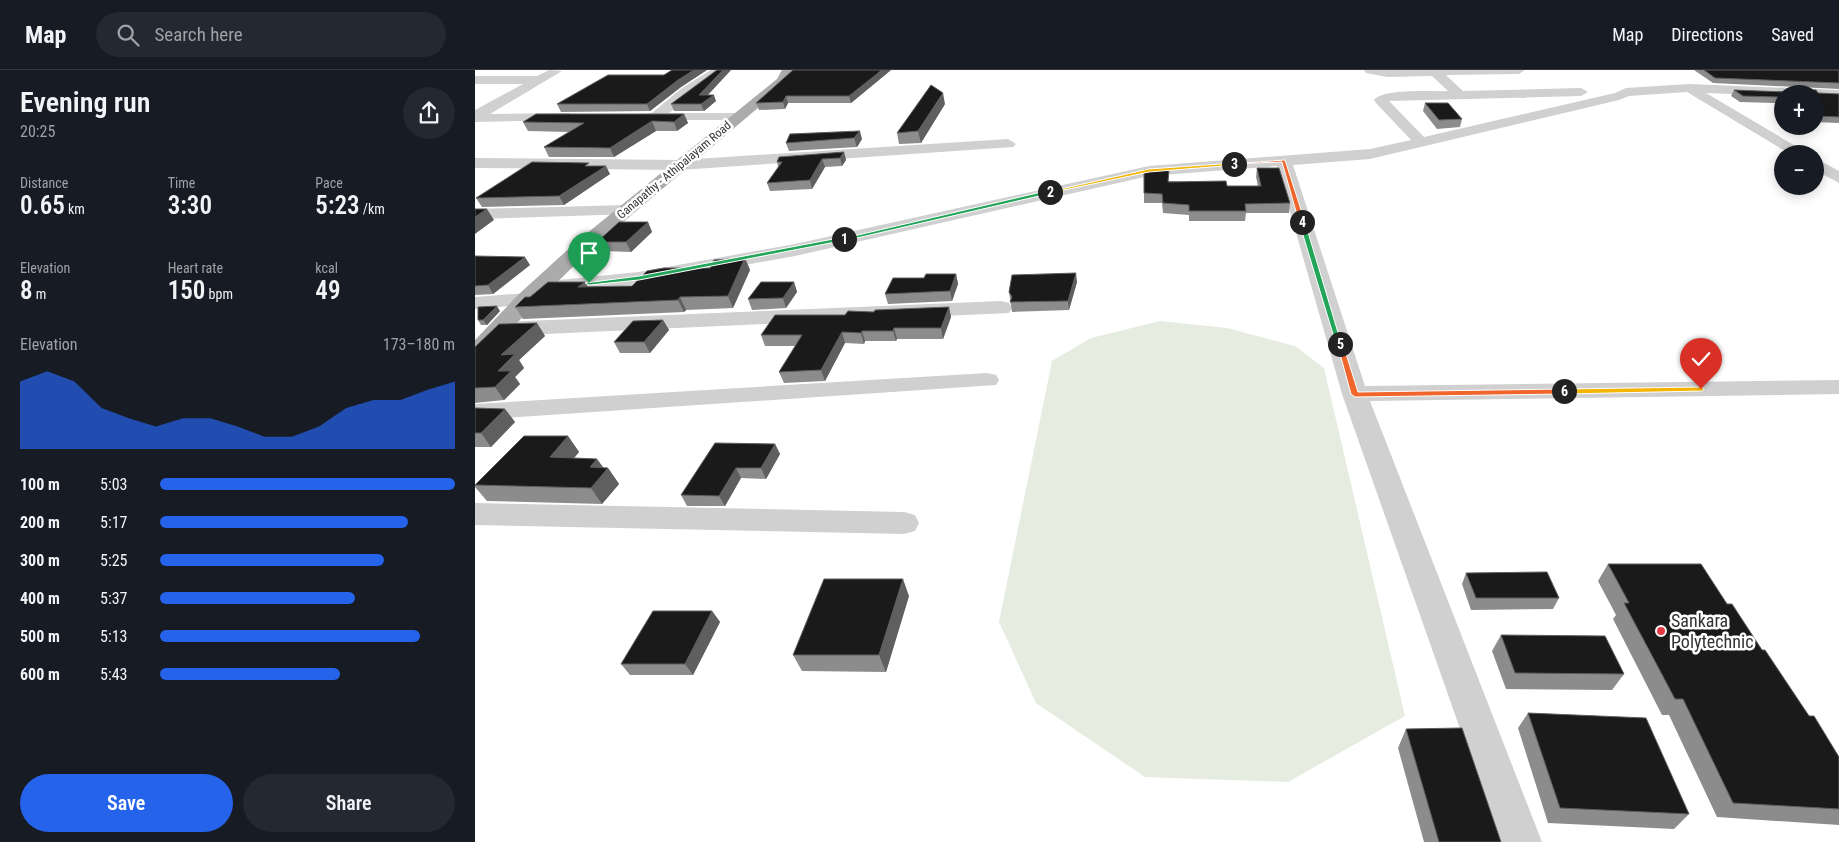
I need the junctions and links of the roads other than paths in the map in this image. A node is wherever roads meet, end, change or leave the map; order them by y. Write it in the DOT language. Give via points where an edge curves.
graph roads {
  1 [pos="720,70"];
  2 [pos="791,70"];
  3 [pos="1371,70"];
  4 [pos="1519,70"];
  5 [pos="556,71"];
  6 [pos="1435,72"];
  7 [pos="1677,76"];
  8 [pos="476,80"];
  9 [pos="541,80"];
  10 [pos="1689,88"];
  11 [pos="1626,92"];
  12 [pos="1460,94"];
  13 [pos="1839,94"];
  14 [pos="475,117"];
  15 [pos="579,117"];
  16 [pos="636,117"];
  17 [pos="655,117"];
  18 [pos="737,117"];
  19 [pos="1421,142"];
  20 [pos="1008,144"];
  21 [pos="1786,145"];
  22 [pos="957,147"];
  23 [pos="1284,161"];
  24 [pos="475,163"];
  25 [pos="958,164"];
  26 [pos="681,165"];
  27 [pos="1824,165"];
  28 [pos="1839,167"];
  29 [pos="1824,168"];
  30 [pos="1839,178"];
  31 [pos="626,210"];
  32 [pos="475,214"];
  33 [pos="532,294"];
  34 [pos="475,303"];
  35 [pos="1001,308"];
  36 [pos="497,329"];
  37 [pos="475,354"];
  38 [pos="987,380"];
  39 [pos="1839,388"];
  40 [pos="1355,394"];
  41 [pos="475,412"];
  42 [pos="475,514"];
  43 [pos="904,523"];
  44 [pos="1521,842"];
  1 -- 17 [label="street"];
  2 -- 18 [label="main road, Ganapathy - Athipalayam Road"];
  3 -- 6 [label="street"];
  4 -- 6 [label="street"];
  5 -- 9 [label="street"];
  6 -- 12 [label="street"];
  7 -- 10 [label="street"];
  8 -- 9 [label="street"];
  9 -- 14 [label="street"];
  10 -- 11 [label="street"];
  10 -- 13 [label="street"];
  10 -- 21 [label="street"];
  11 -- 12 [label="street"];
  11 -- 19 [label="street"];
  12 -- 19 [label="street" via="1385,97 1381,100"];
  14 -- 15 [label="street"];
  16 -- 17 [label="street"];
  17 -- 18 [label="street"];
  18 -- 26 [label="main road, Ganapathy - Athipalayam Road"];
  19 -- 23 [label="street" via="1365,154"];
  20 -- 22 [label="street"];
  22 -- 25 [label="street"];
  22 -- 26 [label="street"];
  23 -- 33 [label="street" via="1131,174 795,250"];
  23 -- 40 [label="street"];
  24 -- 26 [label="street"];
  26 -- 31 [label="main road, Ganapathy - Athipalayam Road"];
  27 -- 28 [label="street"];
  29 -- 30 [label="street"];
  31 -- 32 [label="street"];
  31 -- 33 [label="main road, Ganapathy - Athipalayam Road"];
  33 -- 34 [label="street"];
  33 -- 36 [label="main road, Ganapathy - Athipalayam Road"];
  35 -- 36 [label="street"];
  36 -- 37 [label="main road, Ganapathy - Athipalayam Road"];
  38 -- 41 [label="street"];
  39 -- 40 [label="street"];
  40 -- 44 [label="street"];
  42 -- 43 [label="street"];
}
